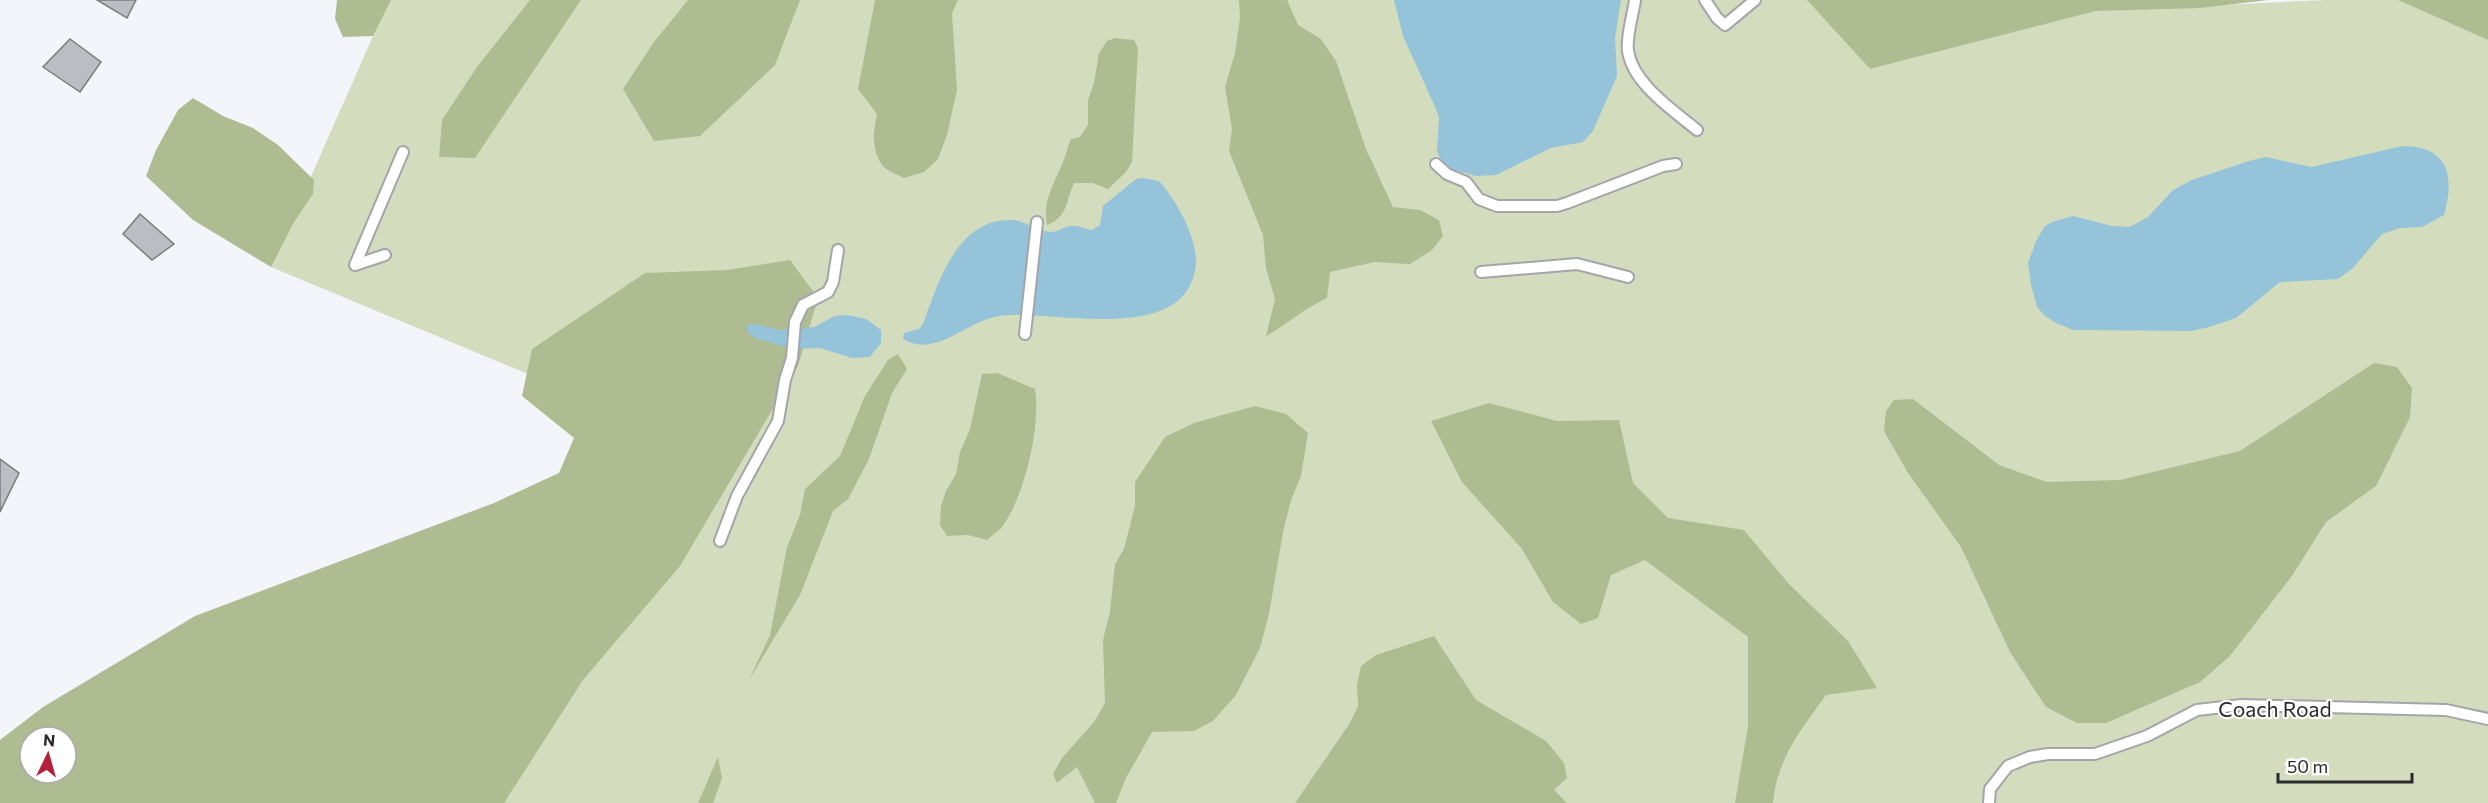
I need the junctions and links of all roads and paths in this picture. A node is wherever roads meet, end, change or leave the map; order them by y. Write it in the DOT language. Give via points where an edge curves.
graph roads {
  1 [pos="1635,0"];
  2 [pos="1705,0"];
  3 [pos="1755,0"];
  4 [pos="1697,130"];
  5 [pos="403,152"];
  6 [pos="1436,164"];
  7 [pos="1676,164"];
  8 [pos="1036,222"];
  9 [pos="838,250"];
  10 [pos="385,255"];
  11 [pos="1481,272"];
  12 [pos="1628,277"];
  13 [pos="1025,334"];
  14 [pos="720,541"];
  15 [pos="2488,719"];
  16 [pos="1989,803"];
  1 -- 4 [label="lane" via="1628,48 1634,68 1655,94"];
  2 -- 3 [label="lane" via="1725,25"];
  5 -- 10 [label="lane" via="355,265"];
  6 -- 7 [label="lane" via="1466,182 1479,199 1497,206 1557,206"];
  8 -- 13 [label="lane"];
  9 -- 14 [label="lane" via="828,292 803,305 795,322 792,358 778,421 737,496"];
  11 -- 12 [label="lane" via="1577,264"];
  15 -- 16 [label="lane, Coach Road" via="2446,710 2241,705 2197,710 2147,736 2095,754 2048,754 2008,766 1990,789"];
}
